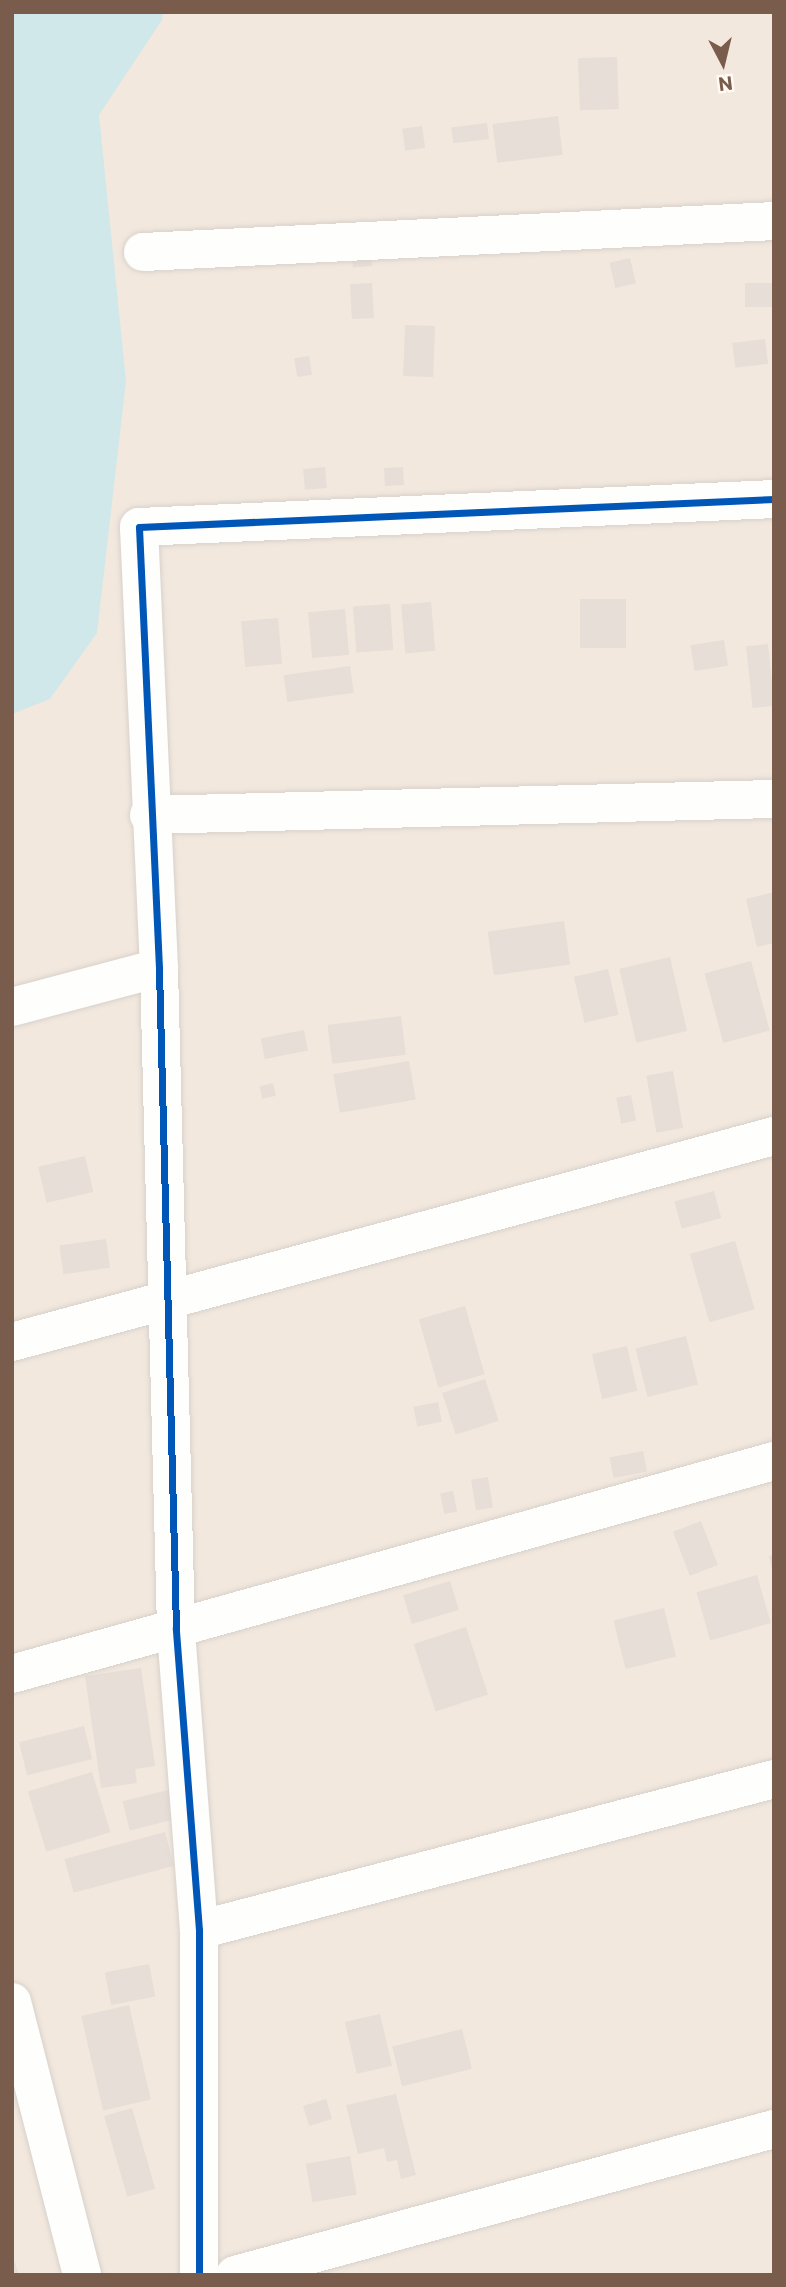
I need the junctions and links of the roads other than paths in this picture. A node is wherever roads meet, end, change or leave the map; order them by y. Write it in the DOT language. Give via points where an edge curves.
graph roads {
  1 [pos="774,221"];
  2 [pos="143,252"];
  3 [pos="774,499"];
  4 [pos="774,799"];
  5 [pos="149,815"];
  6 [pos="159,968"];
  7 [pos="12,1007"];
  8 [pos="774,1136"];
  9 [pos="166,1300"];
  10 [pos="12,1342"];
  11 [pos="774,1461"];
  12 [pos="176,1628"];
  13 [pos="12,1674"];
  14 [pos="774,1779"];
  15 [pos="199,1930"];
  16 [pos="12,2002"];
  17 [pos="774,2129"];
  18 [pos="82,2275"];
  19 [pos="199,2275"];
  20 [pos="235,2275"];
  1 -- 2 [label="street"];
  3 -- 5 [label="street" via="139,527"];
  4 -- 5 [label="street"];
  5 -- 6 [label="street"];
  6 -- 7 [label="street"];
  6 -- 9 [label="street"];
  8 -- 9 [label="street"];
  9 -- 10 [label="street"];
  9 -- 12 [label="street"];
  11 -- 12 [label="street"];
  12 -- 13 [label="street"];
  12 -- 15 [label="street"];
  14 -- 15 [label="street"];
  15 -- 19 [label="street"];
  16 -- 18 [label="street"];
  17 -- 20 [label="street"];
}
